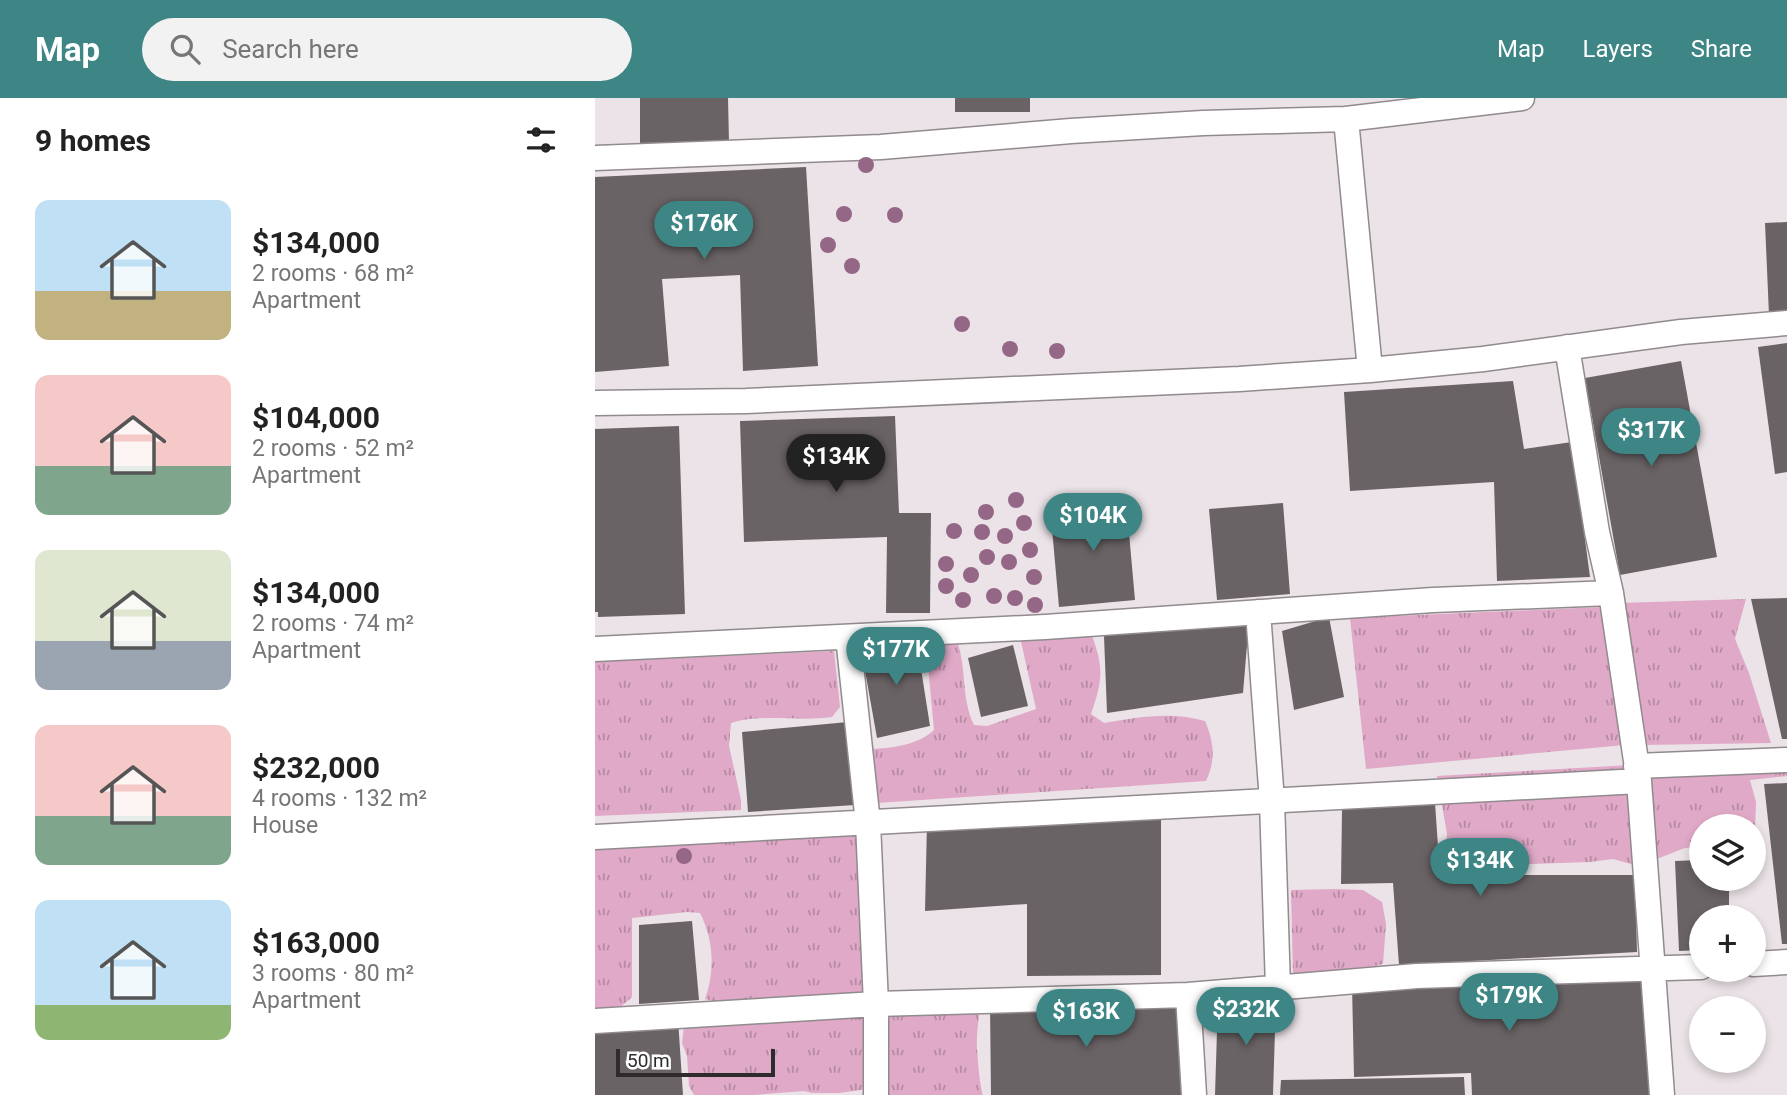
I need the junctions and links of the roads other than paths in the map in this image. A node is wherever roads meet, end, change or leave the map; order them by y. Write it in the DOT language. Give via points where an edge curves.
graph roads {
  1 [pos="1522,98"];
  2 [pos="1346,119"];
  3 [pos="595,158"];
  4 [pos="1787,323"];
  5 [pos="1567,347"];
  6 [pos="1370,370"];
  7 [pos="595,403"];
  8 [pos="1611,593"];
  9 [pos="1258,612"];
  10 [pos="848,637"];
  11 [pos="595,649"];
  12 [pos="1787,760"];
  13 [pos="1638,774"];
  14 [pos="1272,801"];
  15 [pos="868,823"];
  16 [pos="595,837"];
  17 [pos="1787,962"];
  18 [pos="1766,963"];
  19 [pos="1689,967"];
  20 [pos="1651,969"];
  21 [pos="1278,988"];
  22 [pos="1188,995"];
  23 [pos="876,1003"];
  24 [pos="595,1021"];
  25 [pos="876,1095"];
  26 [pos="1194,1095"];
  27 [pos="1662,1095"];
  1 -- 2 [label="street"];
  2 -- 3 [label="street" via="1203,123 881,147"];
  2 -- 6 [label="street"];
  4 -- 5 [label="street"];
  5 -- 6 [label="street"];
  5 -- 8 [label="street"];
  6 -- 7 [label="street" via="746,401"];
  8 -- 9 [label="street"];
  8 -- 13 [label="street"];
  9 -- 10 [label="street"];
  9 -- 14 [label="street"];
  10 -- 11 [label="street"];
  10 -- 15 [label="street"];
  12 -- 13 [label="street"];
  13 -- 14 [label="street"];
  13 -- 20 [label="street"];
  14 -- 15 [label="street"];
  14 -- 21 [label="street"];
  15 -- 16 [label="street"];
  15 -- 23 [label="street"];
  17 -- 18 [label="street"];
  19 -- 20 [label="street"];
  20 -- 21 [label="street" via="1417,976"];
  20 -- 27 [label="street"];
  21 -- 22 [label="street"];
  22 -- 23 [label="street"];
  22 -- 26 [label="street"];
  23 -- 24 [label="street"];
  23 -- 25 [label="street"];
}
